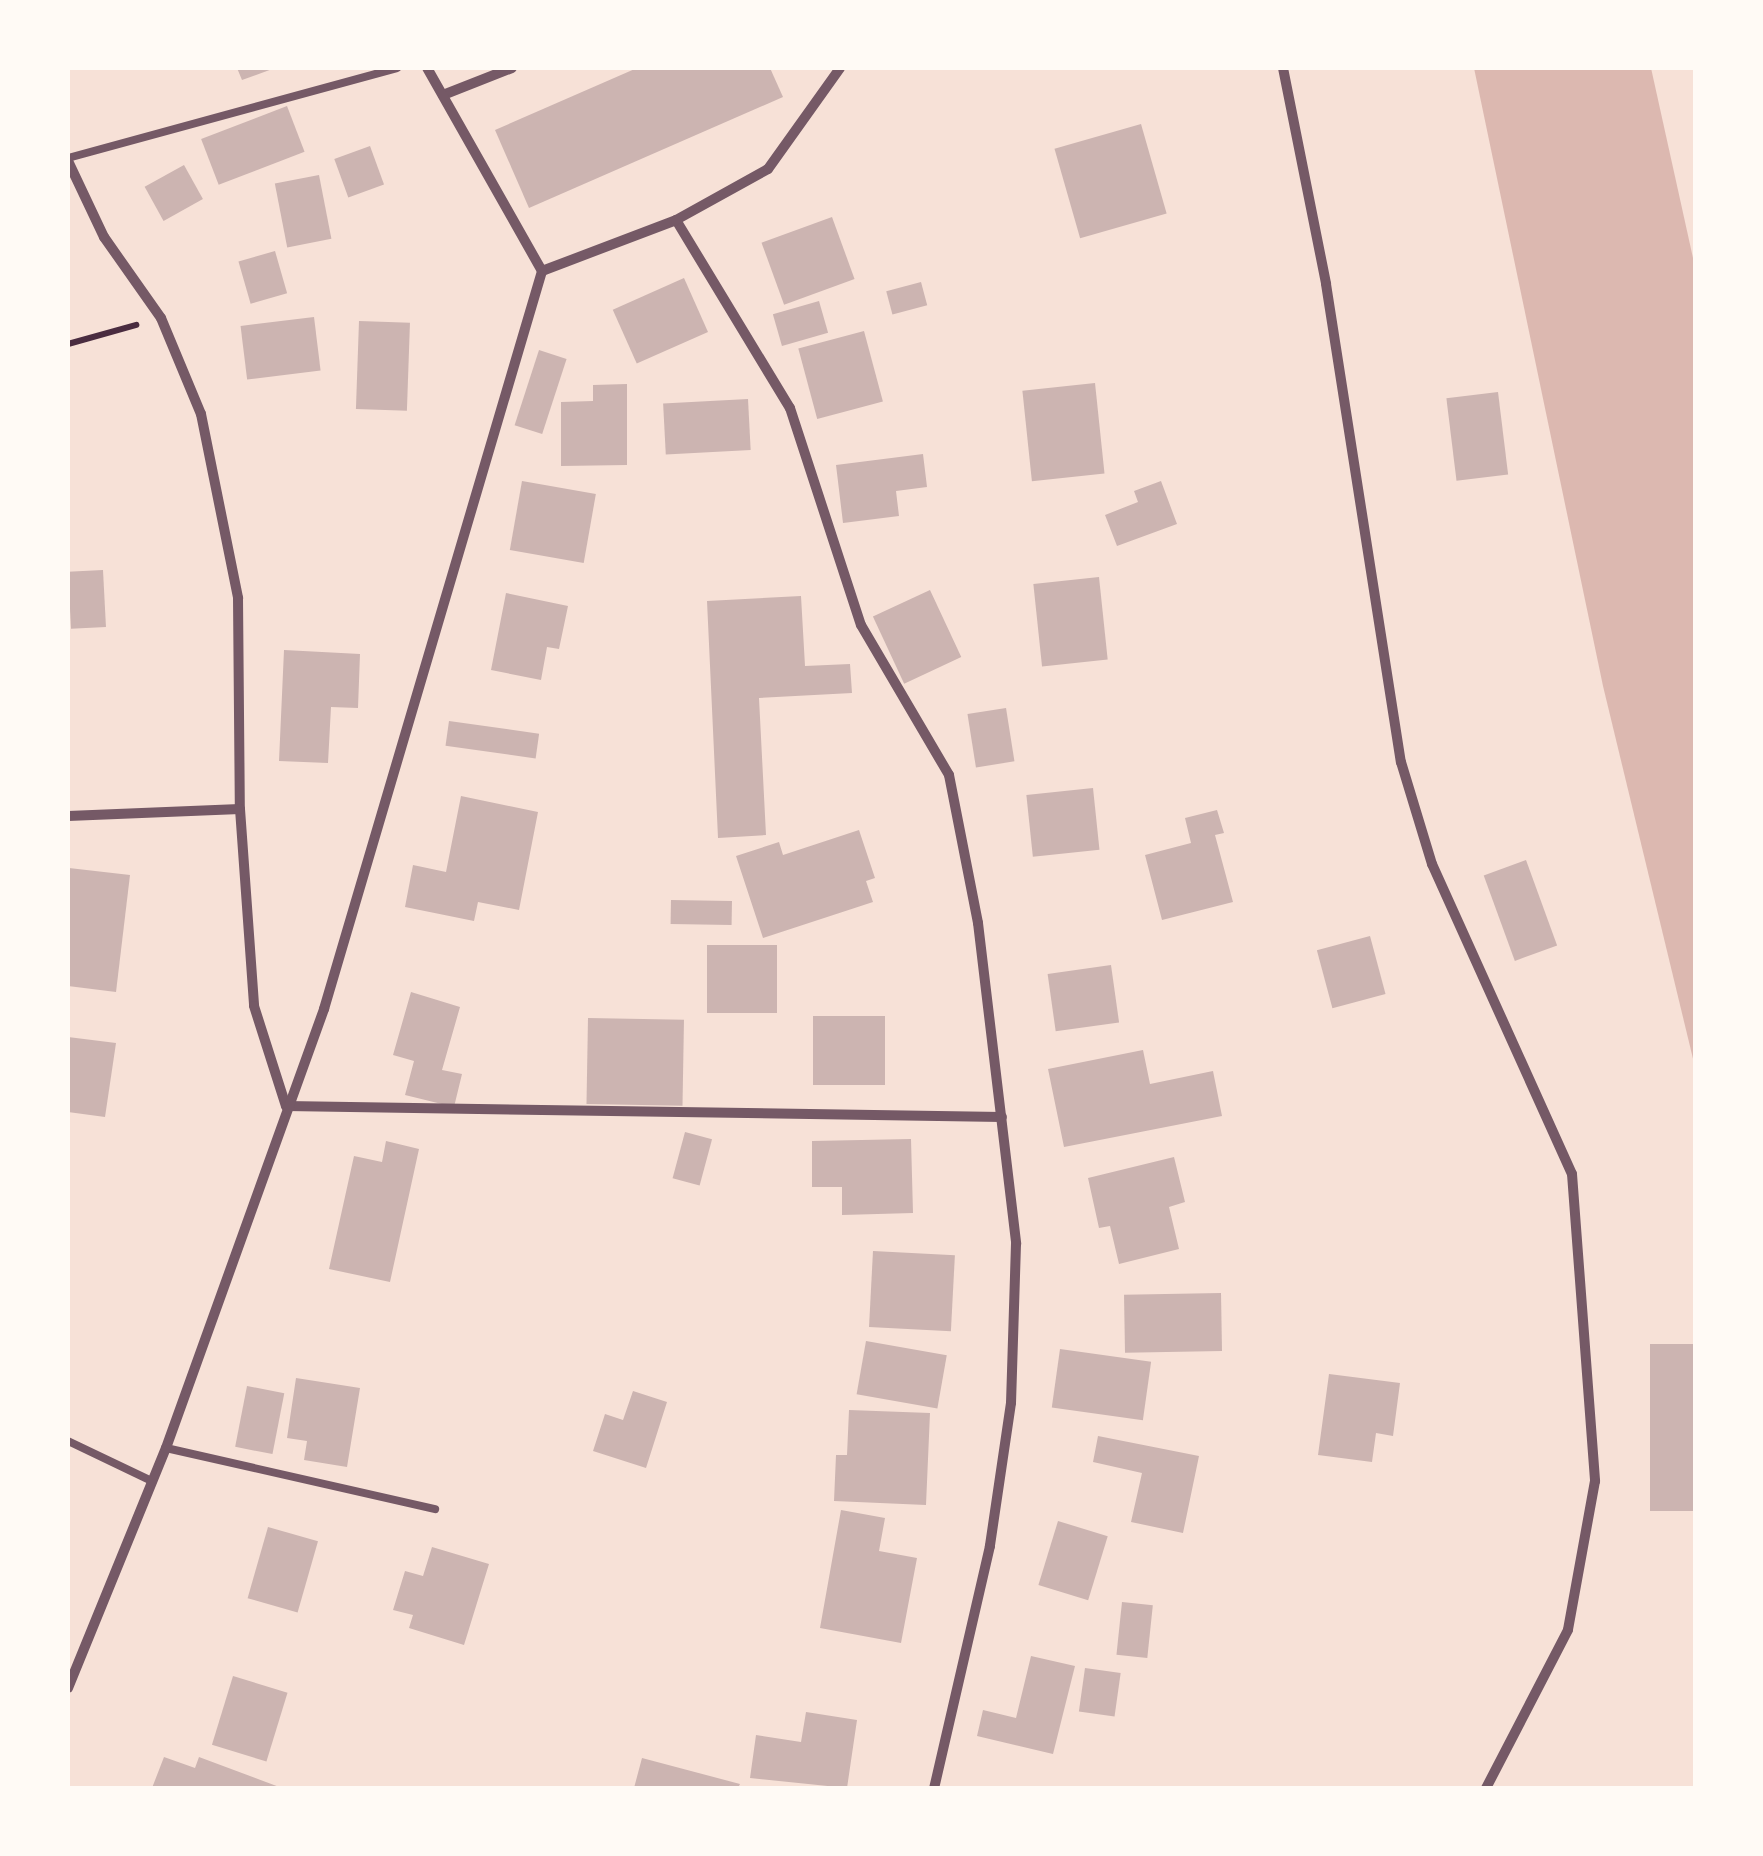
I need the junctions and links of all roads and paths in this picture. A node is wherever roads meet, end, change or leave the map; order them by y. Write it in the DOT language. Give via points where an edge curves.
graph roads {
  1 [pos="397,68"];
  2 [pos="427,68"];
  3 [pos="512,68"];
  4 [pos="840,68"];
  5 [pos="1283,68"];
  6 [pos="442,95"];
  7 [pos="68,159"];
  8 [pos="676,220"];
  9 [pos="542,270"];
  10 [pos="161,318"];
  11 [pos="68,344"];
  12 [pos="240,809"];
  13 [pos="68,816"];
  14 [pos="286,1106"];
  15 [pos="1002,1117"];
  16 [pos="68,1440"];
  17 [pos="166,1448"];
  18 [pos="152,1481"];
  19 [pos="435,1510"];
  20 [pos="68,1688"];
  21 [pos="934,1788"];
  22 [pos="1486,1788"];
  1 -- 7 [label="lane"];
  2 -- 6 [label="street"];
  3 -- 6 [label="street"];
  4 -- 8 [label="street" via="768,169"];
  5 -- 22 [label="street" via="1326,284 1401,762 1432,864 1572,1174 1594,1481 1568,1630"];
  6 -- 9 [label="street"];
  7 -- 10 [label="street" via="104,237"];
  8 -- 9 [label="street"];
  8 -- 15 [label="street" via="790,408 861,625 949,775 978,923"];
  9 -- 14 [label="street" via="324,1008"];
  10 -- 11 [label="path"];
  10 -- 12 [label="street" via="201,414 238,598"];
  12 -- 13 [label="street"];
  12 -- 14 [label="street" via="254,1006"];
  14 -- 15 [label="street"];
  14 -- 17 [label="street"];
  15 -- 21 [label="street" via="1016,1244 1011,1403 990,1546"];
  16 -- 18 [label="lane"];
  17 -- 18 [label="street"];
  17 -- 19 [label="lane"];
  18 -- 20 [label="street"];
}
